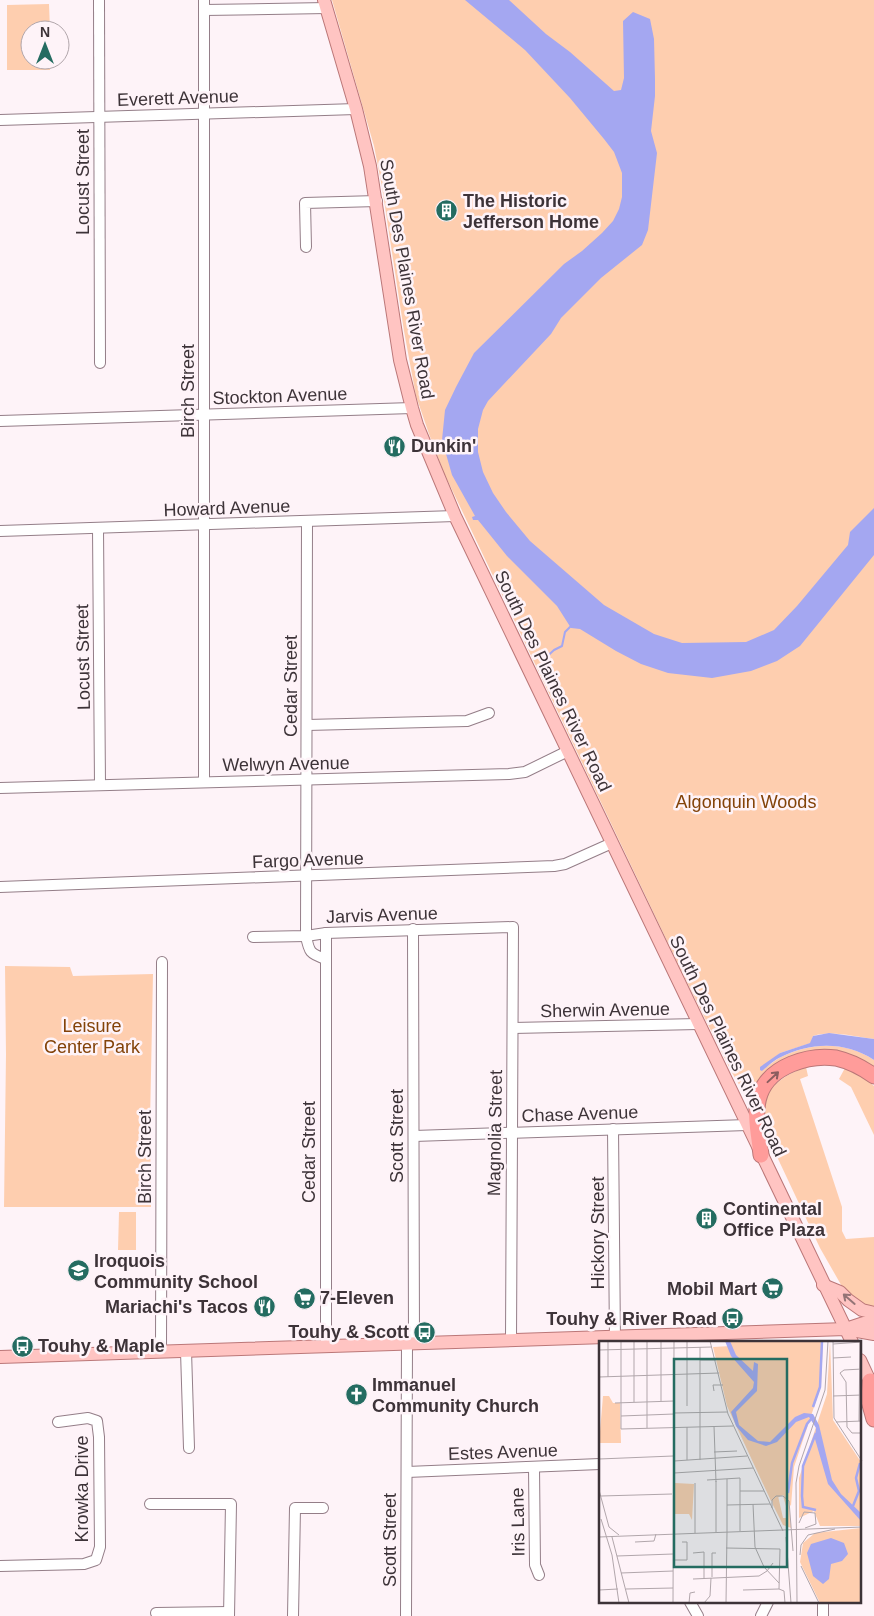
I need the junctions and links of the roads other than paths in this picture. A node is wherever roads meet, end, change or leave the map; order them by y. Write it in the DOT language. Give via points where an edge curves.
graph roads {
  1 [pos="99,0"];
  2 [pos="325,4"];
  3 [pos="204,5"];
  4 [pos="356,109"];
  5 [pos="205,114"];
  6 [pos="99,117"];
  7 [pos="0,120"];
  8 [pos="377,202"];
  9 [pos="306,247"];
  10 [pos="100,363"];
  11 [pos="412,408"];
  12 [pos="204,415"];
  13 [pos="0,421"];
  14 [pos="455,516"];
  15 [pos="307,521"];
  16 [pos="204,525"];
  17 [pos="98,528"];
  18 [pos="0,532"];
  19 [pos="489,713"];
  20 [pos="306,725"];
  21 [pos="568,751"];
  22 [pos="307,780"];
  23 [pos="204,782"];
  24 [pos="100,785"];
  25 [pos="0,788"];
  26 [pos="612,843"];
  27 [pos="306,876"];
  28 [pos="0,887"];
  29 [pos="512,927"];
  30 [pos="414,930"];
  31 [pos="326,933"];
  32 [pos="306,936"];
  33 [pos="253,937"];
  34 [pos="326,959"];
  35 [pos="162,962"];
  36 [pos="698,1024"];
  37 [pos="513,1028"];
  38 [pos="874,1076"];
  39 [pos="747,1125"];
  40 [pos="613,1130"];
  41 [pos="511,1133"];
  42 [pos="414,1136"];
  43 [pos="761,1155"];
  44 [pos="823,1285"];
  45 [pos="874,1313"];
  46 [pos="874,1322"];
  47 [pos="846,1329"];
  48 [pos="874,1334"];
  49 [pos="615,1339"];
  50 [pos="511,1340"];
  51 [pos="852,1341"];
  52 [pos="410,1343"];
  53 [pos="326,1346"];
  54 [pos="186,1351"];
  55 [pos="161,1352"];
  56 [pos="0,1357"];
  57 [pos="862,1364"];
  58 [pos="872,1385"];
  59 [pos="874,1419"];
  60 [pos="58,1422"];
  61 [pos="190,1448"];
  62 [pos="599,1464"];
  63 [pos="534,1468"];
  64 [pos="407,1472"];
  65 [pos="150,1504"];
  66 [pos="323,1508"];
  67 [pos="0,1566"];
  68 [pos="539,1575"];
  69 [pos="691,1604"];
  70 [pos="767,1604"];
  71 [pos="156,1613"];
  72 [pos="229,1614"];
  73 [pos="293,1616"];
  74 [pos="406,1616"];
  75 [pos="698,1616"];
  76 [pos="761,1616"];
  1 -- 6 [label="street, Locust Street"];
  2 -- 3 [label="street"];
  2 -- 4 [label="main road, South Des Plaines River Road"];
  3 -- 5 [label="street, Birch Street"];
  4 -- 5 [label="street, Everett Avenue"];
  4 -- 8 [label="main road, South Des Plaines River Road"];
  5 -- 6 [label="street, Everett Avenue"];
  5 -- 12 [label="street, Birch Street"];
  6 -- 7 [label="street, Everett Avenue"];
  6 -- 10 [label="street, Locust Street"];
  8 -- 9 [label="street" via="305,203"];
  8 -- 11 [label="main road, South Des Plaines River Road" via="400,360"];
  11 -- 12 [label="street, Stockton Avenue"];
  11 -- 14 [label="main road, South Des Plaines River Road"];
  12 -- 13 [label="street, Stockton Avenue"];
  12 -- 16 [label="street, Birch Street"];
  14 -- 15 [label="street, Howard Avenue"];
  14 -- 21 [label="main road, South Des Plaines River Road"];
  15 -- 16 [label="street, Howard Avenue"];
  15 -- 20 [label="street, Cedar Street"];
  16 -- 17 [label="street, Howard Avenue"];
  16 -- 23 [label="street, Birch Street"];
  17 -- 18 [label="street, Howard Avenue"];
  17 -- 24 [label="street, Locust Street"];
  19 -- 20 [label="street" via="467,720"];
  20 -- 22 [label="street, Cedar Street"];
  21 -- 22 [label="street, Welwyn Avenue" via="525,772 509,774"];
  21 -- 26 [label="main road, South Des Plaines River Road"];
  22 -- 23 [label="street, Welwyn Avenue"];
  22 -- 27 [label="street, Cedar Street"];
  23 -- 24 [label="street, Welwyn Avenue"];
  24 -- 25 [label="street, Welwyn Avenue"];
  26 -- 27 [label="street, Fargo Avenue" via="554,866"];
  26 -- 36 [label="main road, South Des Plaines River Road"];
  27 -- 28 [label="street, Fargo Avenue"];
  27 -- 32 [label="street, Cedar Street"];
  29 -- 30 [label="street, Jarvis Avenue"];
  29 -- 37 [label="street, Magnolia Street"];
  30 -- 31 [label="street, Jarvis Avenue"];
  30 -- 42 [label="street, Scott Street"];
  31 -- 32 [label="street, Jarvis Avenue"];
  31 -- 34 [label="street, Cedar Street"];
  32 -- 33 [label="street, Jarvis Avenue"];
  32 -- 34 [label="street, Cedar Street" via="308,948 314,955"];
  34 -- 53 [label="street, Cedar Street"];
  35 -- 55 [label="street, Birch Street"];
  36 -- 37 [label="street, Sherwin Avenue"];
  36 -- 39 [label="main road, South Des Plaines River Road"];
  37 -- 41 [label="street, Magnolia Street"];
  43 -- 38 [label="highway, one-way" via="758,1102 765,1084 781,1070 805,1059 821,1057 836,1058"];
  39 -- 40 [label="street, Chase Avenue"];
  39 -- 43 [label="main road, South Des Plaines River Road"];
  40 -- 41 [label="street, Chase Avenue"];
  40 -- 49 [label="street, Hickory Street"];
  41 -- 42 [label="street, Chase Avenue"];
  41 -- 50 [label="street, Magnolia Street"];
  42 -- 52 [label="street, Scott Street"];
  43 -- 44 [label="main road, South Des Plaines River Road"];
  45 -- 44 [label="main road, one-way" via="862,1310 840,1292"];
  44 -- 47 [label="main road, South Des Plaines River Road"];
  46 -- 47 [label="main road"];
  47 -- 48 [label="main road"];
  47 -- 49 [label="main road"];
  47 -- 51 [label="main road, South Des Plaines River Road"];
  49 -- 50 [label="main road"];
  50 -- 52 [label="main road"];
  52 -- 53 [label="main road"];
  52 -- 64 [label="street, Scott Street"];
  53 -- 54 [label="main road"];
  54 -- 55 [label="main road"];
  54 -- 61 [label="street"];
  55 -- 56 [label="main road"];
  57 -- 58 [label="main road"];
  58 -- 59 [label="highway" via="869,1401"];
  60 -- 67 [label="street, Krowka Drive" via="88,1418 97,1421 100,1547 96,1560 84,1564"];
  62 -- 63 [label="street, Estes Avenue"];
  63 -- 64 [label="street, Estes Avenue"];
  63 -- 68 [label="street, Iris Lane" via="535,1565"];
  64 -- 74 [label="street, Scott Street"];
  65 -- 72 [label="street" via="231,1504"];
  66 -- 73 [label="street" via="295,1508"];
  69 -- 75 [label="street"];
  70 -- 76 [label="street"];
  71 -- 72 [label="street"];
}
